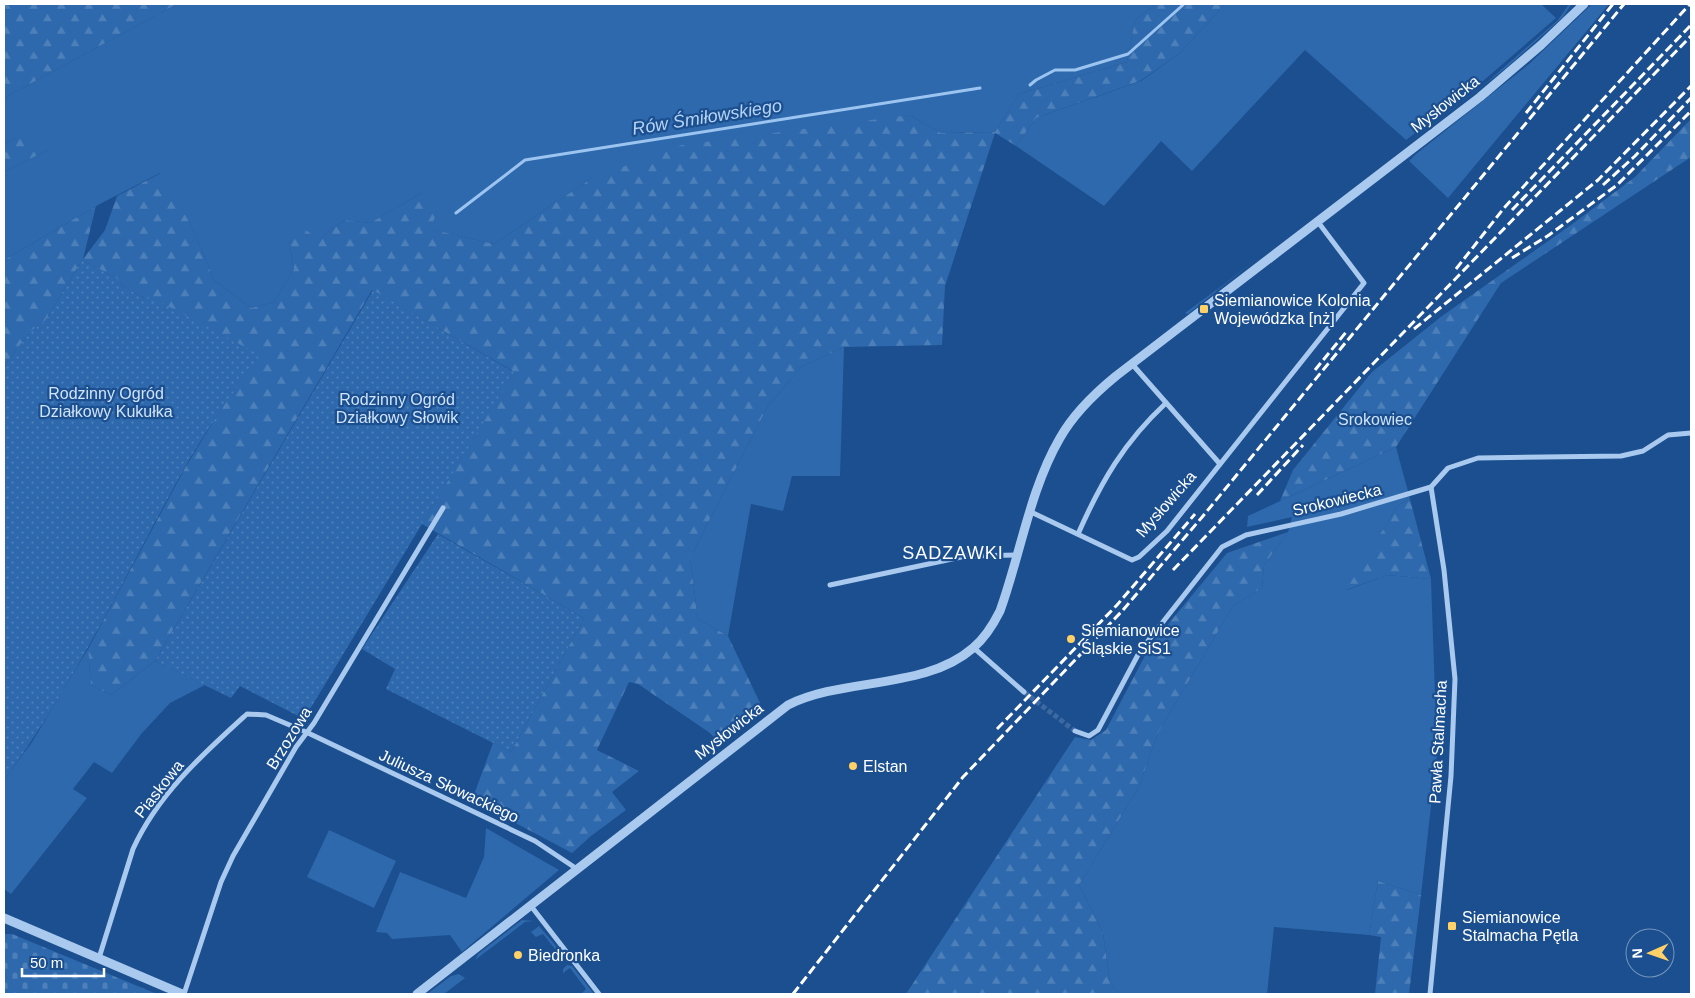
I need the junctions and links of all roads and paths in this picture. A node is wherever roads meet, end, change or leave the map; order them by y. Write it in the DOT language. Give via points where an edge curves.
graph roads {
  1 [pos="1584,4"];
  2 [pos="1318,222"];
  3 [pos="1132,364"];
  4 [pos="1166,402"];
  5 [pos="1691,433"];
  6 [pos="1220,464"];
  7 [pos="1431,487"];
  8 [pos="443,508"];
  9 [pos="1031,512"];
  10 [pos="1078,534"];
  11 [pos="1019,554"];
  12 [pos="830,586"];
  13 [pos="974,648"];
  14 [pos="1024,692"];
  15 [pos="1075,731"];
  16 [pos="306,732"];
  17 [pos="578,870"];
  18 [pos="531,906"];
  19 [pos="4,918"];
  20 [pos="99,958"];
  21 [pos="183,994"];
  22 [pos="417,994"];
  23 [pos="599,994"];
  24 [pos="1430,994"];
  1 -- 2 [label="street, Mysłowicka" via="1498,82"];
  2 -- 3 [label="street, Mysłowicka"];
  2 -- 6 [label="street, Mysłowicka" via="1364,283"];
  3 -- 4 [label="street"];
  3 -- 9 [label="street, Mysłowicka" via="1093,396 1067,427 1047,466"];
  4 -- 6 [label="street"];
  4 -- 10 [label="street" via="1133,437 1103,481"];
  5 -- 7 [label="street" via="1668,435 1643,451 1621,456 1478,458 1448,468"];
  6 -- 10 [label="street, Mysłowicka" via="1167,531 1139,558 1132,560"];
  7 -- 15 [label="street, Srokowiecka" via="1341,514 1246,535 1222,547 1140,651 1098,730 1089,736"];
  7 -- 24 [label="street, Pawła Stalmacha" via="1444,570 1455,679 1451,776"];
  8 -- 16 [label="street, Brzozowa"];
  9 -- 10 [label="street, Mysłowicka"];
  9 -- 11 [label="street, Mysłowicka"];
  11 -- 12 [label="street" via="966,556"];
  11 -- 13 [label="street, Mysłowicka" via="1000,612"];
  13 -- 14 [label="street"];
  13 -- 17 [label="street, Mysłowicka" via="960,658 929,670 814,694 788,704"];
  16 -- 17 [label="street, Juliusza Słowackiego" via="527,837"];
  16 -- 20 [label="street, Piaskowa" via="266,714 247,714 183,776 137,841"];
  16 -- 21 [label="street, Brzozowa" via="221,882"];
  17 -- 18 [label="street, Mysłowicka"];
  18 -- 22 [label="street, Mysłowicka"];
  18 -- 23 [label="street"];
  19 -- 20 [label="street"];
  20 -- 21 [label="street"];
}
